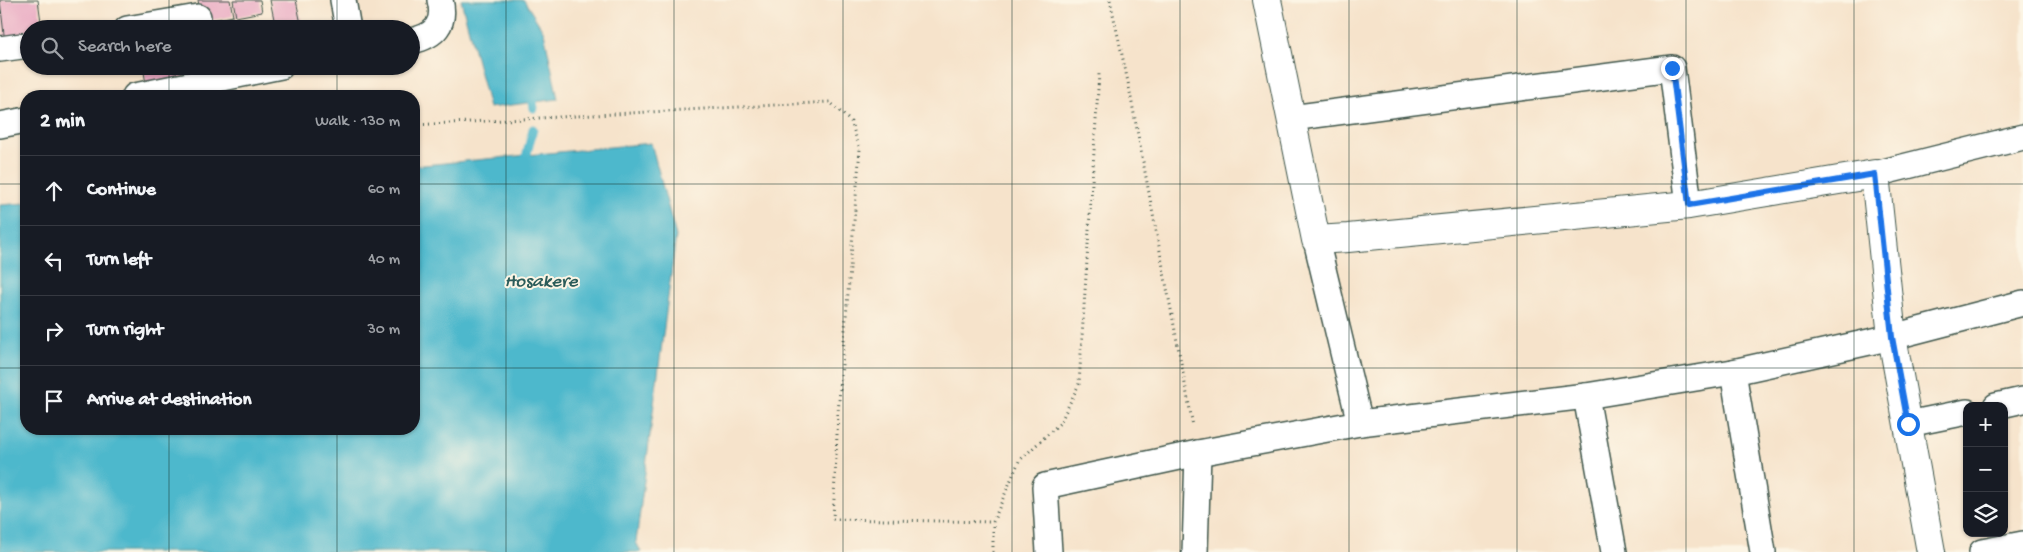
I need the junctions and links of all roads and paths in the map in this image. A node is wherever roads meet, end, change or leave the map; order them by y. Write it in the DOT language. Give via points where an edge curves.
graph roads {
  1 [pos="342,0"];
  2 [pos="440,0"];
  3 [pos="1110,0"];
  4 [pos="1267,0"];
  5 [pos="198,15"];
  6 [pos="173,20"];
  7 [pos="346,20"];
  8 [pos="420,39"];
  9 [pos="20,46"];
  10 [pos="0,49"];
  11 [pos="1099,74"];
  12 [pos="202,75"];
  13 [pos="155,90"];
  14 [pos="1291,118"];
  15 [pos="20,121"];
  16 [pos="420,124"];
  17 [pos="0,125"];
  18 [pos="2023,137"];
  19 [pos="1875,174"];
  20 [pos="1689,205"];
  21 [pos="1316,240"];
  22 [pos="2023,303"];
  23 [pos="1892,337"];
  24 [pos="1733,372"];
  25 [pos="1586,396"];
  26 [pos="2023,400"];
  27 [pos="2008,403"];
  28 [pos="1963,413"];
  29 [pos="1360,423"];
  30 [pos="1908,424"];
  31 [pos="1198,453"];
  32 [pos="993,522"];
  33 [pos="2023,544"];
  34 [pos="993,552"];
  35 [pos="1049,552"];
  36 [pos="1195,552"];
  37 [pos="1614,552"];
  38 [pos="1763,552"];
  39 [pos="1931,552"];
  40 [pos="1982,552"];
  1 -- 7 [label="street"];
  2 -- 8 [label="street" via="443,13 437,28"];
  3 -- 31 [label="path"];
  4 -- 14 [label="street"];
  5 -- 6 [label="street"];
  9 -- 10 [label="street"];
  11 -- 32 [label="path" via="1079,384 1060,423 1019,462"];
  12 -- 13 [label="street"];
  14 -- 20 [label="street" via="1672,68"];
  14 -- 21 [label="street"];
  15 -- 17 [label="street"];
  16 -- 32 [label="path" via="830,102 850,122 860,150 838,413 833,519"];
  18 -- 19 [label="street"];
  19 -- 20 [label="street"];
  19 -- 23 [label="street"];
  20 -- 21 [label="street"];
  21 -- 29 [label="street"];
  22 -- 23 [label="street"];
  23 -- 24 [label="street"];
  23 -- 30 [label="street"];
  24 -- 25 [label="street"];
  24 -- 38 [label="street"];
  25 -- 29 [label="street"];
  25 -- 37 [label="street"];
  26 -- 27 [label="street"];
  28 -- 30 [label="street"];
  29 -- 31 [label="street"];
  30 -- 39 [label="street"];
  31 -- 35 [label="street" via="1045,486"];
  31 -- 36 [label="street"];
  32 -- 34 [label="path"];
  33 -- 40 [label="street"];
}
